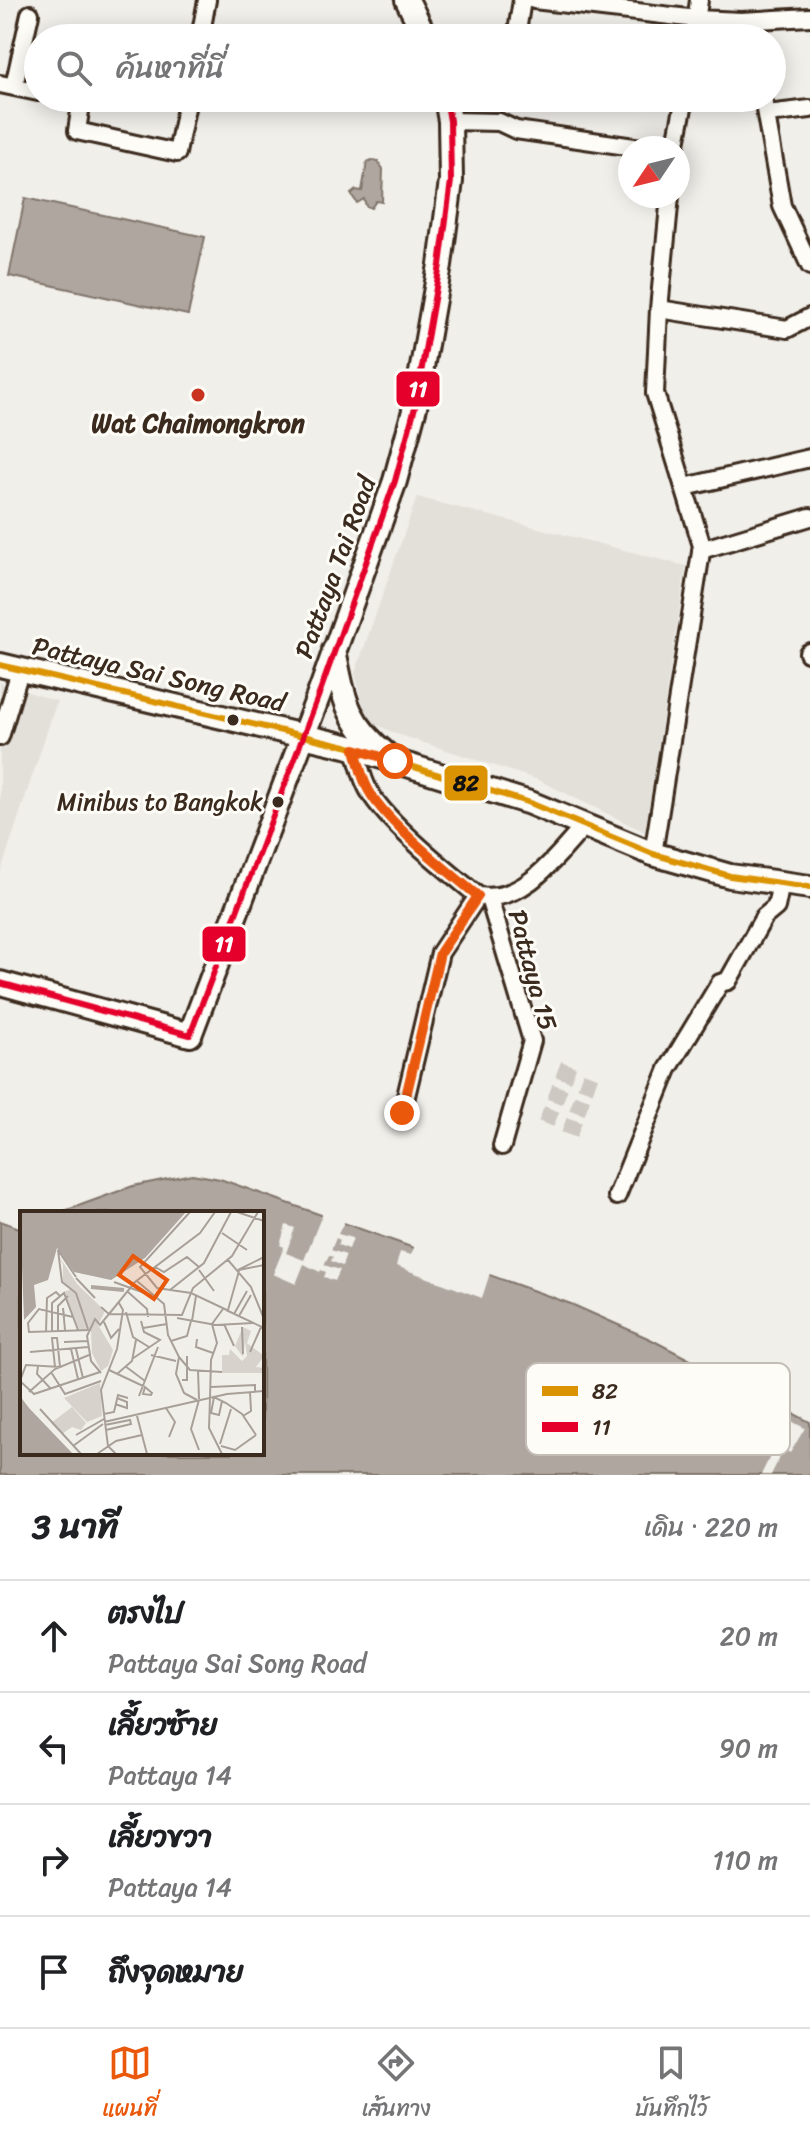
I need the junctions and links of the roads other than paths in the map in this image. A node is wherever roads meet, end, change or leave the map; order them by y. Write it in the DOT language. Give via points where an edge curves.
graph roads {
  1 [pos="207,0"];
  2 [pos="407,0"];
  3 [pos="522,0"];
  4 [pos="534,0"];
  5 [pos="699,0"];
  6 [pos="30,14"];
  7 [pos="810,17"];
  8 [pos="697,19"];
  9 [pos="741,21"];
  10 [pos="27,24"];
  11 [pos="203,24"];
  12 [pos="419,24"];
  13 [pos="518,24"];
  14 [pos="696,24"];
  15 [pos="742,24"];
  16 [pos="24,33"];
  17 [pos="7,85"];
  18 [pos="786,107"];
  19 [pos="810,109"];
  20 [pos="80,112"];
  21 [pos="185,112"];
  22 [pos="448,112"];
  23 [pos="682,112"];
  24 [pos="766,112"];
  25 [pos="450,121"];
  26 [pos="677,136"];
  27 [pos="618,145"];
  28 [pos="669,208"];
  29 [pos="810,266"];
  30 [pos="659,309"];
  31 [pos="810,317"];
  32 [pos="810,458"];
  33 [pos="685,487"];
  34 [pos="810,517"];
  35 [pos="701,550"];
  36 [pos="333,649"];
  37 [pos="10,668"];
  38 [pos="0,737"];
  39 [pos="303,737"];
  40 [pos="355,749"];
  41 [pos="395,761"];
  42 [pos="585,825"];
  43 [pos="653,854"];
  44 [pos="781,883"];
  45 [pos="810,887"];
  46 [pos="483,897"];
  47 [pos="0,983"];
  48 [pos="402,1113"];
  49 [pos="502,1146"];
  50 [pos="617,1196"];
  1 -- 11 [label="street"];
  2 -- 12 [label="main road"];
  3 -- 13 [label="street"];
  4 -- 8 [label="street"];
  5 -- 8 [label="street"];
  6 -- 10 [label="street"];
  7 -- 9 [label="street"];
  8 -- 9 [label="street"];
  8 -- 14 [label="street"];
  9 -- 15 [label="street"];
  16 -- 17 [label="street"];
  18 -- 19 [label="street"];
  20 -- 21 [label="street" via="77,131 177,153"];
  22 -- 25 [label="main road, Pattaya Tai Road"];
  23 -- 26 [label="street"];
  24 -- 29 [label="street" via="782,206"];
  25 -- 27 [label="street" via="499,122 516,130"];
  25 -- 36 [label="main road, Pattaya Tai Road" via="451,181 415,407 390,497"];
  28 -- 30 [label="street"];
  30 -- 31 [label="street" via="787,329"];
  30 -- 33 [label="street" via="655,393"];
  32 -- 33 [label="street"];
  33 -- 35 [label="street"];
  34 -- 35 [label="street"];
  35 -- 43 [label="street"];
  36 -- 39 [label="main road, Pattaya Tai Road"];
  36 -- 41 [label="main road" via="348,711 368,740"];
  37 -- 38 [label="street"];
  37 -- 39 [label="main road, Pattaya Sai Song Road"];
  39 -- 40 [label="main road, Pattaya Sai Song Road"];
  39 -- 47 [label="main road, Pattaya Tai Road" via="190,1035"];
  40 -- 41 [label="main road, Pattaya Sai Song Road"];
  40 -- 46 [label="street" via="366,788 386,812"];
  41 -- 42 [label="main road, Pattaya Sai Song Road"];
  42 -- 43 [label="main road, Pattaya Sai Song Road"];
  42 -- 46 [label="street, Pattaya 15" via="527,885"];
  43 -- 44 [label="main road, Pattaya Sai Song Road" via="716,873"];
  44 -- 45 [label="main road, Pattaya Sai Song Road"];
  44 -- 50 [label="street" via="776,907 764,917 668,1069"];
  46 -- 48 [label="street" via="440,953"];
  46 -- 49 [label="street, Pattaya 15" via="532,1041"];
}
